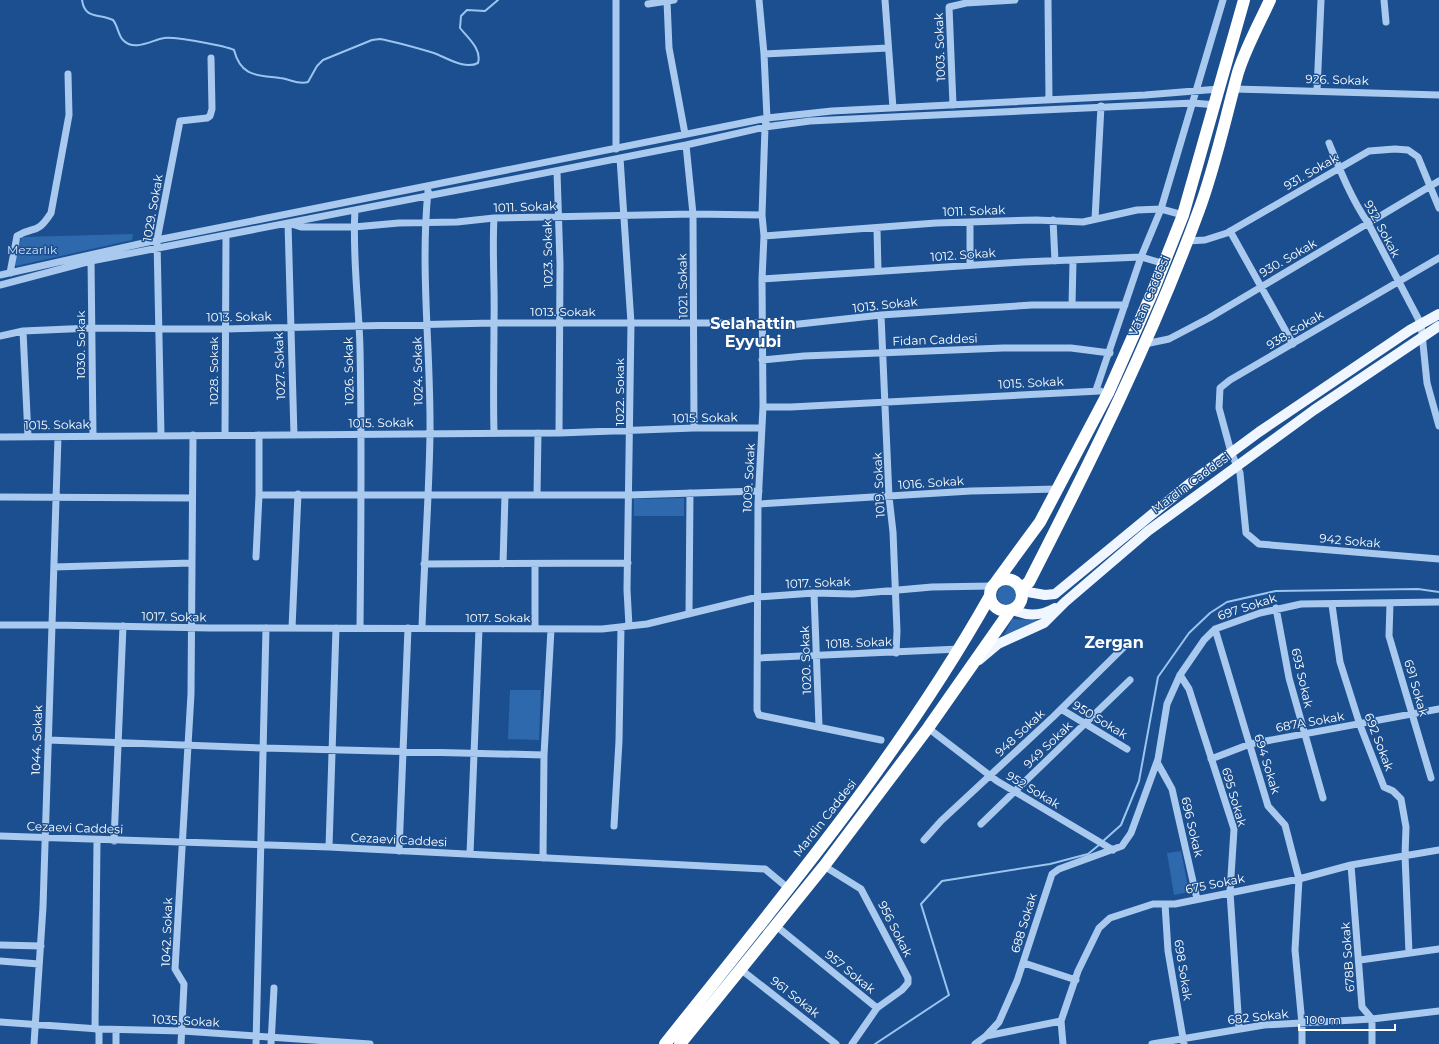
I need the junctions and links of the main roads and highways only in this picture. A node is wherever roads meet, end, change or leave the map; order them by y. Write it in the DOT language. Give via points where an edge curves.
graph roads {
  1 [pos="1244,0"];
  2 [pos="1270,0"];
  3 [pos="1439,314"];
  4 [pos="1439,326"];
  5 [pos="993,588"];
  6 [pos="1022,590"];
  7 [pos="1065,602"];
  8 [pos="1012,610"];
  9 [pos="967,670"];
  10 [pos="665,1044"];
  11 [pos="680,1044"];
  1 -- 5 [label="highway, Vatan Caddesi" via="1216,105 1183,215 1165,264 1040,522"];
  2 -- 6 [label="highway, Vatan Caddesi" via="1237,74 1200,208 1166,296 1058,525 1029,582"];
  3 -- 6 [label="main road, Mardin Caddesi" via="1329,384 1231,452 1154,511 1055,594 1045,595"];
  4 -- 7 [label="main road, Mardin Caddesi" via="1314,410 1148,531"];
  5 -- 6 [label="highway, Mardin Caddesi" via="1006,579 1016,582"];
  5 -- 8 [label="highway" via="994,606 998,610"];
  5 -- 10 [label="highway, Mardin Caddesi" via="960,649 866,789"];
  6 -- 8 [label="highway, Mardin Caddesi" via="1021,602"];
  7 -- 8 [label="main road" via="1039,614 1025,615"];
  7 -- 9 [label="main road, Mardin Caddesi" via="1044,623 998,644"];
  8 -- 9 [label="highway, Mardin Caddesi"];
  9 -- 11 [label="highway, Mardin Caddesi" via="928,728 824,866"];
}
